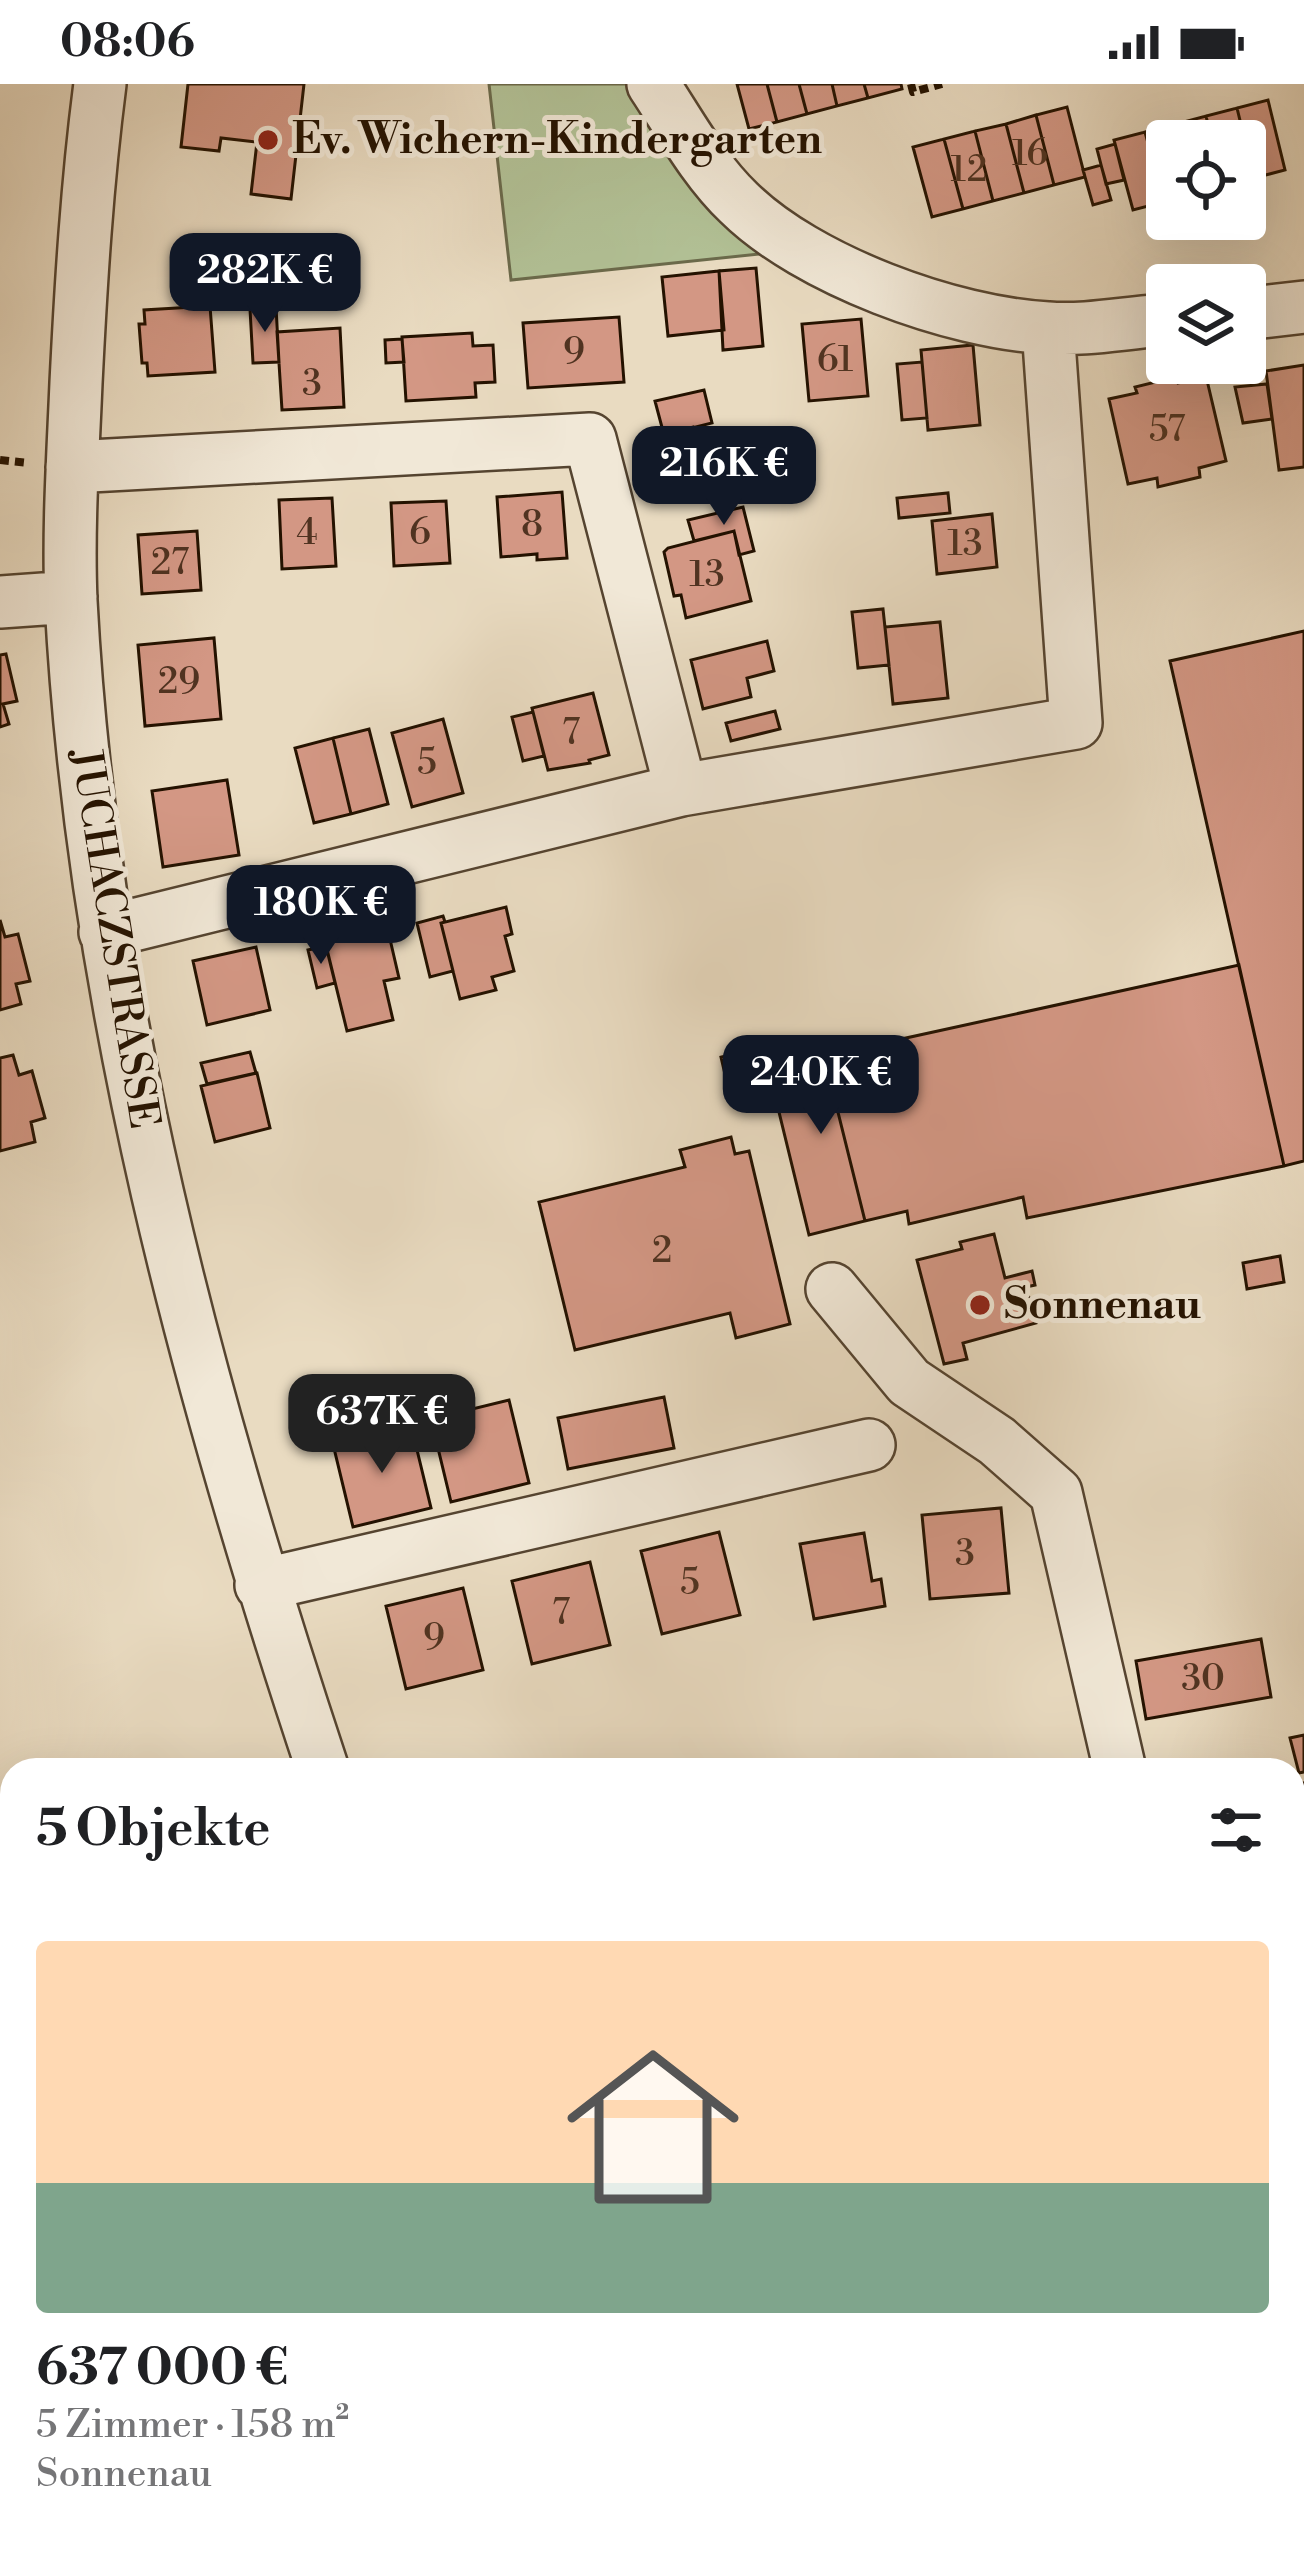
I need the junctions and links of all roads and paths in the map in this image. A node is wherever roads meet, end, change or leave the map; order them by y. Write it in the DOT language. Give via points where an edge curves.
graph roads {
  1 [pos="100,84"];
  2 [pos="653,84"];
  3 [pos="910,84"];
  4 [pos="942,84"];
  5 [pos="1304,307"];
  6 [pos="1266,312"];
  7 [pos="1146,321"];
  8 [pos="1048,328"];
  9 [pos="72,467"];
  10 [pos="71,597"];
  11 [pos="0,602"];
  12 [pos="681,790"];
  13 [pos="105,932"];
  14 [pos="832,1289"];
  15 [pos="868,1445"];
  16 [pos="261,1585"];
  17 [pos="319,1758"];
  18 [pos="1117,1758"];
  1 -- 9 [label="street, JUCHACZSTRASSE" via="86,191"];
  2 -- 8 [label="street" via="734,199 777,238 896,292"];
  3 -- 4 [label="path" via="913,92"];
  5 -- 6 [label="street"];
  7 -- 8 [label="street"];
  8 -- 12 [label="street" via="1093,731"];
  9 -- 10 [label="street, JUCHACZSTRASSE"];
  9 -- 12 [label="street" via="590,439"];
  10 -- 11 [label="street"];
  10 -- 13 [label="street, JUCHACZSTRASSE"];
  12 -- 13 [label="street"];
  13 -- 16 [label="street, JUCHACZSTRASSE" via="142,1132"];
  14 -- 18 [label="street" via="908,1382 1056,1493"];
  15 -- 16 [label="street"];
  16 -- 17 [label="street, JUCHACZSTRASSE"];
}
